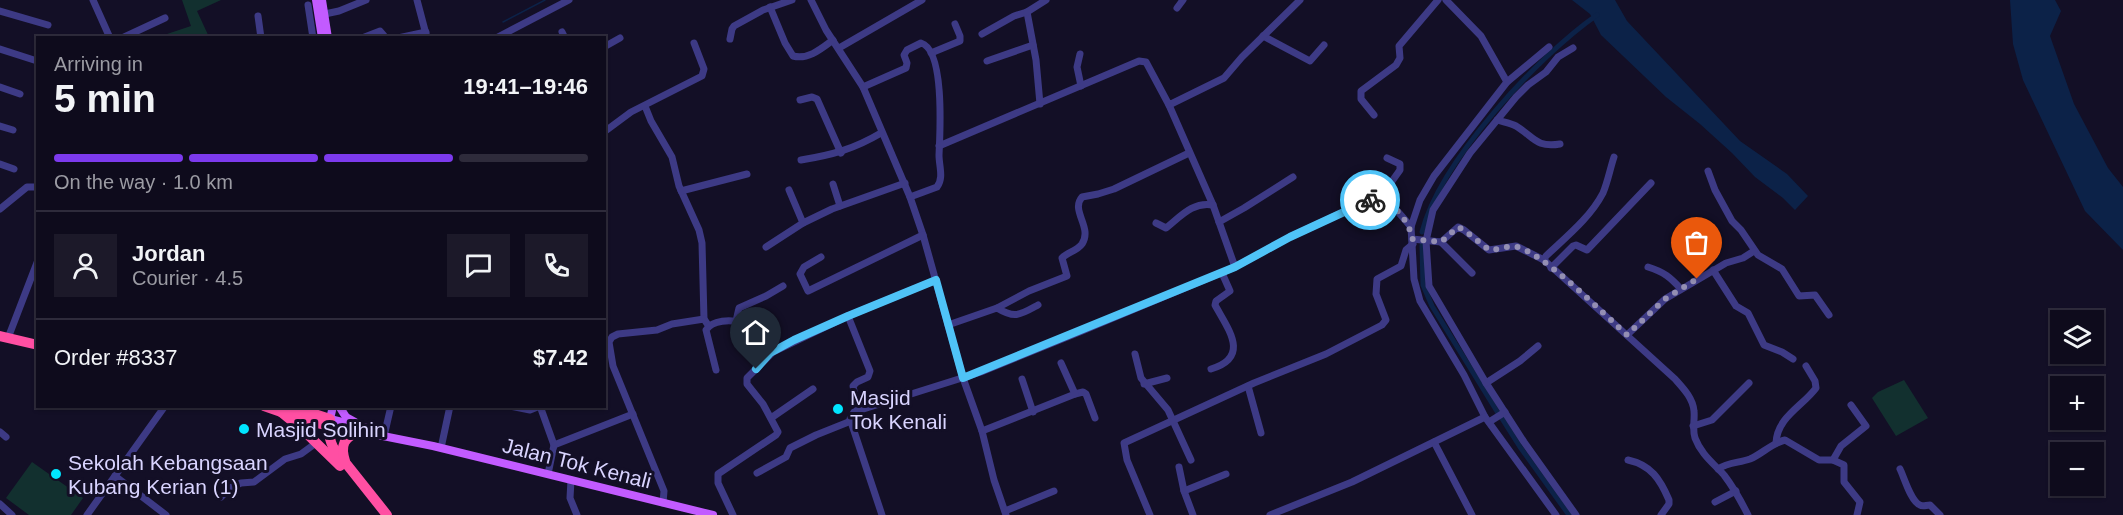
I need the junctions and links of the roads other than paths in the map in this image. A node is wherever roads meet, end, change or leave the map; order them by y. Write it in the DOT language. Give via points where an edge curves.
graph roads {
  1 [pos="93,0"];
  2 [pos="322,0"];
  3 [pos="364,0"];
  4 [pos="417,0"];
  5 [pos="569,0"];
  6 [pos="792,0"];
  7 [pos="810,0"];
  8 [pos="922,0"];
  9 [pos="1046,0"];
  10 [pos="1183,0"];
  11 [pos="1300,0"];
  12 [pos="1438,0"];
  13 [pos="1446,0"];
  14 [pos="312,3"];
  15 [pos="1035,3"];
  16 [pos="770,7"];
  17 [pos="1177,8"];
  18 [pos="0,10"];
  19 [pos="1027,12"];
  20 [pos="321,13"];
  21 [pos="258,16"];
  22 [pos="165,18"];
  23 [pos="955,24"];
  24 [pos="48,25"];
  25 [pos="317,33"];
  26 [pos="982,34"];
  27 [pos="426,35"];
  28 [pos="109,36"];
  29 [pos="126,36"];
  30 [pos="261,36"];
  31 [pos="327,36"];
  32 [pos="367,36"];
  33 [pos="384,36"];
  34 [pos="500,36"];
  35 [pos="1263,36"];
  36 [pos="620,38"];
  37 [pos="730,39"];
  38 [pos="833,40"];
  39 [pos="694,43"];
  40 [pos="1033,45"];
  41 [pos="1324,45"];
  42 [pos="606,46"];
  43 [pos="1549,47"];
  44 [pos="839,48"];
  45 [pos="1573,48"];
  46 [pos="0,49"];
  47 [pos="931,54"];
  48 [pos="1080,54"];
  49 [pos="34,60"];
  50 [pos="987,60"];
  51 [pos="1507,82"];
  52 [pos="1081,86"];
  53 [pos="0,87"];
  54 [pos="863,87"];
  55 [pos="20,94"];
  56 [pos="800,100"];
  57 [pos="1040,104"];
  58 [pos="1169,105"];
  59 [pos="645,106"];
  60 [pos="1374,115"];
  61 [pos="1497,120"];
  62 [pos="0,126"];
  63 [pos="13,130"];
  64 [pos="606,131"];
  65 [pos="881,133"];
  66 [pos="1560,144"];
  67 [pos="939,146"];
  68 [pos="841,153"];
  69 [pos="1190,153"];
  70 [pos="1614,157"];
  71 [pos="1387,158"];
  72 [pos="801,160"];
  73 [pos="0,164"];
  74 [pos="14,169"];
  75 [pos="1708,171"];
  76 [pos="747,174"];
  77 [pos="1293,177"];
  78 [pos="905,183"];
  79 [pos="1651,183"];
  80 [pos="833,184"];
  81 [pos="36,187"];
  82 [pos="789,190"];
  83 [pos="681,191"];
  84 [pos="910,197"];
  85 [pos="1380,198"];
  86 [pos="1213,205"];
  87 [pos="840,206"];
  88 [pos="0,209"];
  89 [pos="1219,222"];
  90 [pos="803,223"];
  91 [pos="1156,223"];
  92 [pos="1411,227"];
  93 [pos="923,235"];
  94 [pos="1426,241"];
  95 [pos="1413,242"];
  96 [pos="1441,242"];
  97 [pos="766,247"];
  98 [pos="1754,250"];
  99 [pos="821,257"];
  100 [pos="1544,260"];
  101 [pos="36,265"];
  102 [pos="1235,267"];
  103 [pos="1648,267"];
  104 [pos="1551,268"];
  105 [pos="1713,270"];
  106 [pos="1222,273"];
  107 [pos="1472,273"];
  108 [pos="936,280"];
  109 [pos="783,286"];
  110 [pos="1681,289"];
  111 [pos="1038,305"];
  112 [pos="997,308"];
  113 [pos="1830,315"];
  114 [pos="848,316"];
  115 [pos="736,321"];
  116 [pos="706,322"];
  117 [pos="948,325"];
  118 [pos="1627,335"];
  119 [pos="3,339"];
  120 [pos="36,345"];
  121 [pos="1538,346"];
  122 [pos="36,351"];
  123 [pos="1135,354"];
  124 [pos="765,359"];
  125 [pos="1793,359"];
  126 [pos="1061,363"];
  127 [pos="1806,366"];
  128 [pos="1211,369"];
  129 [pos="716,370"];
  130 [pos="963,378"];
  131 [pos="1167,378"];
  132 [pos="1022,380"];
  133 [pos="1486,383"];
  134 [pos="1749,383"];
  135 [pos="1144,384"];
  136 [pos="1248,386"];
  137 [pos="813,389"];
  138 [pos="1075,394"];
  139 [pos="1851,405"];
  140 [pos="164,408"];
  141 [pos="287,408"];
  142 [pos="327,408"];
  143 [pos="332,408"];
  144 [pos="340,408"];
  145 [pos="391,408"];
  146 [pos="449,408"];
  147 [pos="520,408"];
  148 [pos="535,408"];
  149 [pos="541,408"];
  150 [pos="858,411"];
  151 [pos="1033,412"];
  152 [pos="1505,412"];
  153 [pos="633,414"];
  154 [pos="771,418"];
  155 [pos="1095,418"];
  156 [pos="1487,419"];
  157 [pos="851,421"];
  158 [pos="1174,421"];
  159 [pos="326,422"];
  160 [pos="1693,426"];
  161 [pos="364,430"];
  162 [pos="982,431"];
  163 [pos="385,432"];
  164 [pos="1261,433"];
  165 [pos="1434,442"];
  166 [pos="316,443"];
  167 [pos="1776,443"];
  168 [pos="554,445"];
  169 [pos="437,447"];
  170 [pos="1191,460"];
  171 [pos="1628,460"];
  172 [pos="1833,460"];
  173 [pos="343,465"];
  174 [pos="1179,467"];
  175 [pos="1900,469"];
  176 [pos="1718,470"];
  177 [pos="756,472"];
  178 [pos="548,474"];
  179 [pos="1226,474"];
  180 [pos="115,476"];
  181 [pos="571,480"];
  182 [pos="1054,491"];
  183 [pos="1184,491"];
  184 [pos="1736,491"];
  185 [pos="221,497"];
  186 [pos="1715,502"];
  187 [pos="663,503"];
  188 [pos="0,504"];
  189 [pos="160,513"];
  190 [pos="1005,513"];
  191 [pos="12,515"];
  192 [pos="87,515"];
  193 [pos="378,515"];
  194 [pos="387,515"];
  195 [pos="577,515"];
  196 [pos="713,515"];
  197 [pos="733,515"];
  198 [pos="882,515"];
  199 [pos="1150,515"];
  200 [pos="1193,515"];
  201 [pos="1270,515"];
  202 [pos="1472,515"];
  203 [pos="1556,515"];
  204 [pos="1576,515"];
  205 [pos="1661,515"];
  206 [pos="1748,515"];
  207 [pos="1857,515"];
  208 [pos="1940,515"];
  1 -- 28 [label="street"];
  2 -- 20 [label="main road"];
  3 -- 20 [label="street"];
  4 -- 27 [label="street"];
  5 -- 34 [label="street"];
  6 -- 16 [label="street"];
  7 -- 38 [label="street"];
  8 -- 44 [label="street"];
  9 -- 15 [label="street"];
  10 -- 17 [label="street"];
  11 -- 35 [label="street"];
  12 -- 60 [label="street" via="1399,46 1396,65 1361,92 1361,99"];
  13 -- 51 [label="street" via="1481,36"];
  14 -- 20 [label="main road"];
  14 -- 25 [label="street"];
  15 -- 19 [label="street"];
  16 -- 37 [label="street" via="734,26"];
  16 -- 38 [label="street" via="793,56 810,54"];
  18 -- 24 [label="street"];
  19 -- 26 [label="street"];
  19 -- 40 [label="street"];
  20 -- 25 [label="main road"];
  20 -- 31 [label="main road"];
  21 -- 30 [label="street"];
  22 -- 29 [label="street"];
  23 -- 47 [label="street" via="960,41"];
  32 -- 33 [label="street" via="380,31"];
  35 -- 41 [label="street" via="1310,61"];
  35 -- 58 [label="street" via="1224,78"];
  36 -- 42 [label="street"];
  38 -- 44 [label="street"];
  39 -- 59 [label="street" via="704,74"];
  40 -- 50 [label="street"];
  40 -- 57 [label="street"];
  43 -- 51 [label="street"];
  44 -- 54 [label="street"];
  45 -- 61 [label="street" via="1528,84"];
  46 -- 49 [label="street"];
  47 -- 54 [label="street" via="926,45 918,44 905,52 906,68"];
  47 -- 67 [label="street" via="938,81"];
  48 -- 52 [label="street" via="1077,67"];
  51 -- 92 [label="street" via="1434,176"];
  52 -- 57 [label="street"];
  52 -- 58 [label="street" via="1144,60"];
  53 -- 55 [label="street"];
  54 -- 65 [label="street"];
  56 -- 68 [label="street" via="817,99"];
  57 -- 67 [label="street"];
  58 -- 69 [label="street"];
  59 -- 64 [label="street"];
  59 -- 83 [label="street" via="672,158"];
  61 -- 66 [label="street" via="1515,126 1539,143"];
  61 -- 94 [label="street" via="1433,210"];
  62 -- 63 [label="street"];
  65 -- 68 [label="street"];
  65 -- 78 [label="street"];
  67 -- 84 [label="street" via="940,184"];
  68 -- 72 [label="street"];
  69 -- 86 [label="street"];
  69 -- 112 [label="street" via="1141,178 1082,197 1078,211 1085,234 1082,244 1062,258 1067,276"];
  70 -- 100 [label="street" via="1597,202"];
  71 -- 85 [label="street" via="1400,164 1401,170"];
  73 -- 74 [label="street"];
  75 -- 98 [label="street" via="1726,211"];
  76 -- 83 [label="street"];
  77 -- 89 [label="street"];
  78 -- 84 [label="street"];
  78 -- 87 [label="street"];
  79 -- 104 [label="street" via="1587,250 1573,246"];
  80 -- 87 [label="street"];
  81 -- 88 [label="street" via="27,187"];
  82 -- 90 [label="street"];
  83 -- 116 [label="street" via="702,243"];
  84 -- 93 [label="street"];
  85 -- 92 [label="street"];
  85 -- 102 [label="street" via="1322,221"];
  86 -- 89 [label="street"];
  86 -- 91 [label="street" via="1194,206 1166,228"];
  87 -- 90 [label="street"];
  89 -- 102 [label="street"];
  90 -- 97 [label="street"];
  92 -- 95 [label="street"];
  93 -- 99 [label="street" via="807,291 801,271"];
  93 -- 108 [label="street"];
  94 -- 95 [label="street"];
  94 -- 96 [label="street"];
  94 -- 133 [label="street" via="1429,286"];
  95 -- 136 [label="street" via="1401,266 1377,279 1376,294 1386,322 1326,354"];
  95 -- 156 [label="street" via="1414,279 1420,301"];
  96 -- 100 [label="street" via="1458,227 1489,250 1516,246"];
  96 -- 107 [label="street"];
  98 -- 105 [label="street"];
  98 -- 113 [label="street" via="1782,269 1797,295 1815,295"];
  100 -- 104 [label="street"];
  101 -- 119 [label="street"];
  102 -- 106 [label="street"];
  103 -- 110 [label="street" via="1670,276"];
  104 -- 118 [label="street"];
  105 -- 110 [label="street"];
  105 -- 125 [label="street" via="1736,306 1748,313 1764,345"];
  106 -- 128 [label="street" via="1230,291 1215,305 1234,343 1234,351 1226,363"];
  106 -- 130 [label="street"];
  108 -- 114 [label="street"];
  108 -- 117 [label="street"];
  109 -- 115 [label="street" via="739,308"];
  110 -- 118 [label="street"];
  111 -- 112 [label="street" via="1017,315"];
  112 -- 117 [label="street"];
  114 -- 124 [label="street" via="794,340"];
  114 -- 150 [label="street" via="870,371 868,377 853,386"];
  115 -- 116 [label="street"];
  115 -- 124 [label="street" via="746,327"];
  116 -- 129 [label="street"];
  116 -- 153 [label="street" via="686,321 612,337 611,359"];
  117 -- 130 [label="street"];
  118 -- 160 [label="street" via="1685,391 1694,411"];
  119 -- 120 [label="highway"];
  119 -- 122 [label="highway"];
  121 -- 133 [label="street"];
  123 -- 135 [label="street"];
  124 -- 154 [label="street" via="746,382"];
  126 -- 138 [label="street"];
  127 -- 167 [label="street" via="1816,388 1789,413"];
  130 -- 150 [label="street"];
  130 -- 162 [label="street"];
  131 -- 135 [label="street"];
  132 -- 151 [label="street"];
  133 -- 152 [label="street"];
  134 -- 160 [label="street" via="1712,420"];
  135 -- 158 [label="street" via="1165,405"];
  136 -- 158 [label="street"];
  136 -- 164 [label="street"];
  137 -- 154 [label="street"];
  138 -- 151 [label="street"];
  138 -- 155 [label="street" via="1086,394"];
  139 -- 172 [label="street" via="1866,426 1841,446"];
  140 -- 180 [label="street"];
  141 -- 159 [label="highway"];
  141 -- 166 [label="highway"];
  142 -- 159 [label="main road"];
  143 -- 159 [label="main road"];
  144 -- 161 [label="main road"];
  145 -- 163 [label="street"];
  146 -- 169 [label="street"];
  147 -- 148 [label="street"];
  149 -- 168 [label="street"];
  150 -- 157 [label="street" via="850,415"];
  151 -- 162 [label="street"];
  152 -- 156 [label="street"];
  152 -- 204 [label="street"];
  153 -- 168 [label="street"];
  153 -- 187 [label="street" via="664,491"];
  154 -- 197 [label="street" via="777,434 717,476"];
  156 -- 165 [label="street"];
  156 -- 203 [label="street"];
  157 -- 177 [label="street" via="790,448 786,457"];
  157 -- 198 [label="street"];
  158 -- 170 [label="street"];
  158 -- 199 [label="street" via="1124,443"];
  159 -- 161 [label="main road"];
  159 -- 173 [label="highway"];
  160 -- 176 [label="street" via="1704,454"];
  161 -- 163 [label="main road, Jalan Tok Kenali"];
  161 -- 169 [label="main road, Jalan Tok Kenali"];
  161 -- 173 [label="highway" via="346,438"];
  162 -- 190 [label="street"];
  163 -- 169 [label="main road, Jalan Tok Kenali"];
  165 -- 201 [label="street" via="1334,490"];
  165 -- 202 [label="street"];
  166 -- 173 [label="highway"];
  166 -- 185 [label="street" via="254,482 230,488"];
  167 -- 172 [label="street" via="1785,441 1819,460"];
  167 -- 176 [label="street" via="1749,459"];
  168 -- 178 [label="street"];
  169 -- 178 [label="main road, Jalan Tok Kenali"];
  171 -- 205 [label="street" via="1646,465 1657,478 1669,504"];
  172 -- 207 [label="street" via="1844,465 1844,482 1860,502"];
  173 -- 193 [label="highway"];
  173 -- 194 [label="highway"];
  174 -- 183 [label="street"];
  175 -- 208 [label="street" via="1917,504 1930,505"];
  176 -- 184 [label="street"];
  178 -- 181 [label="main road, Jalan Tok Kenali"];
  179 -- 183 [label="street"];
  180 -- 189 [label="street"];
  180 -- 192 [label="street"];
  181 -- 187 [label="main road, Jalan Tok Kenali"];
  181 -- 195 [label="street" via="570,498"];
  182 -- 190 [label="street"];
  183 -- 200 [label="street"];
  184 -- 186 [label="street"];
  184 -- 206 [label="street"];
  187 -- 196 [label="main road, Jalan Tok Kenali"];
  188 -- 191 [label="street"];
}
